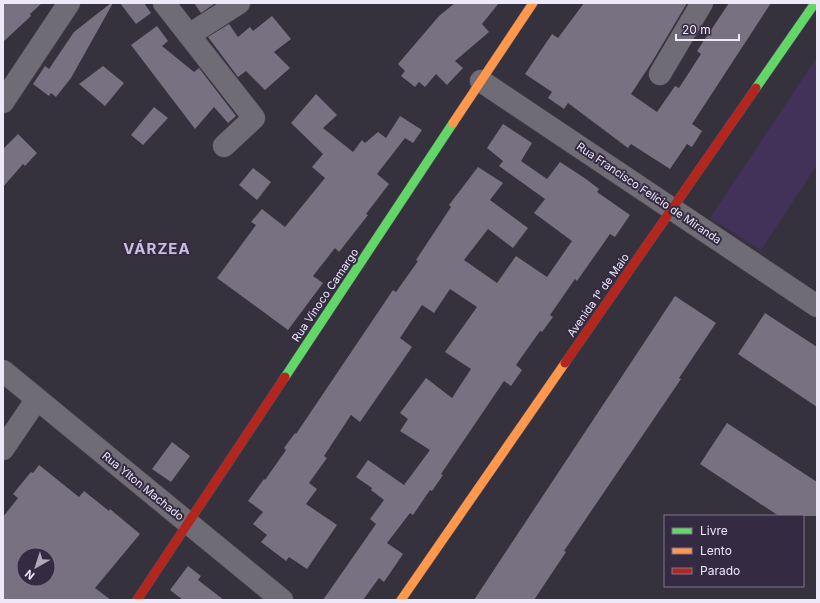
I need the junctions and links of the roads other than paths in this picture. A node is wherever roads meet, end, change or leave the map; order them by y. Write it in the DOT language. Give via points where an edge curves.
graph roads {
  1 [pos="69,3"];
  2 [pos="164,3"];
  3 [pos="239,3"];
  4 [pos="533,3"];
  5 [pos="702,3"];
  6 [pos="815,3"];
  7 [pos="189,35"];
  8 [pos="660,74"];
  9 [pos="481,81"];
  10 [pos="3,102"];
  11 [pos="224,146"];
  12 [pos="672,209"];
  13 [pos="817,306"];
  14 [pos="3,371"];
  15 [pos="37,399"];
  16 [pos="3,449"];
  17 [pos="188,523"];
  18 [pos="137,600"];
  19 [pos="282,600"];
  20 [pos="401,600"];
  1 -- 10 [label="street"];
  2 -- 7 [label="street"];
  3 -- 7 [label="street"];
  4 -- 9 [label="street, Rua Vinoco Camargo"];
  5 -- 8 [label="street"];
  6 -- 12 [label="street, Avenida 1º de Maio"];
  7 -- 11 [label="street" via="254,118"];
  9 -- 12 [label="street, Rua Francisco Felício de Miranda"];
  9 -- 17 [label="street, Rua Vinoco Camargo"];
  12 -- 13 [label="street, Rua Francisco Felício de Miranda"];
  12 -- 20 [label="street, Avenida 1º de Maio"];
  14 -- 15 [label="street, Rua Ylton Machado"];
  15 -- 16 [label="street"];
  15 -- 17 [label="street, Rua Ylton Machado"];
  17 -- 18 [label="street, Rua Vinoco Camargo"];
  17 -- 19 [label="street, Rua Ylton Machado"];
}
